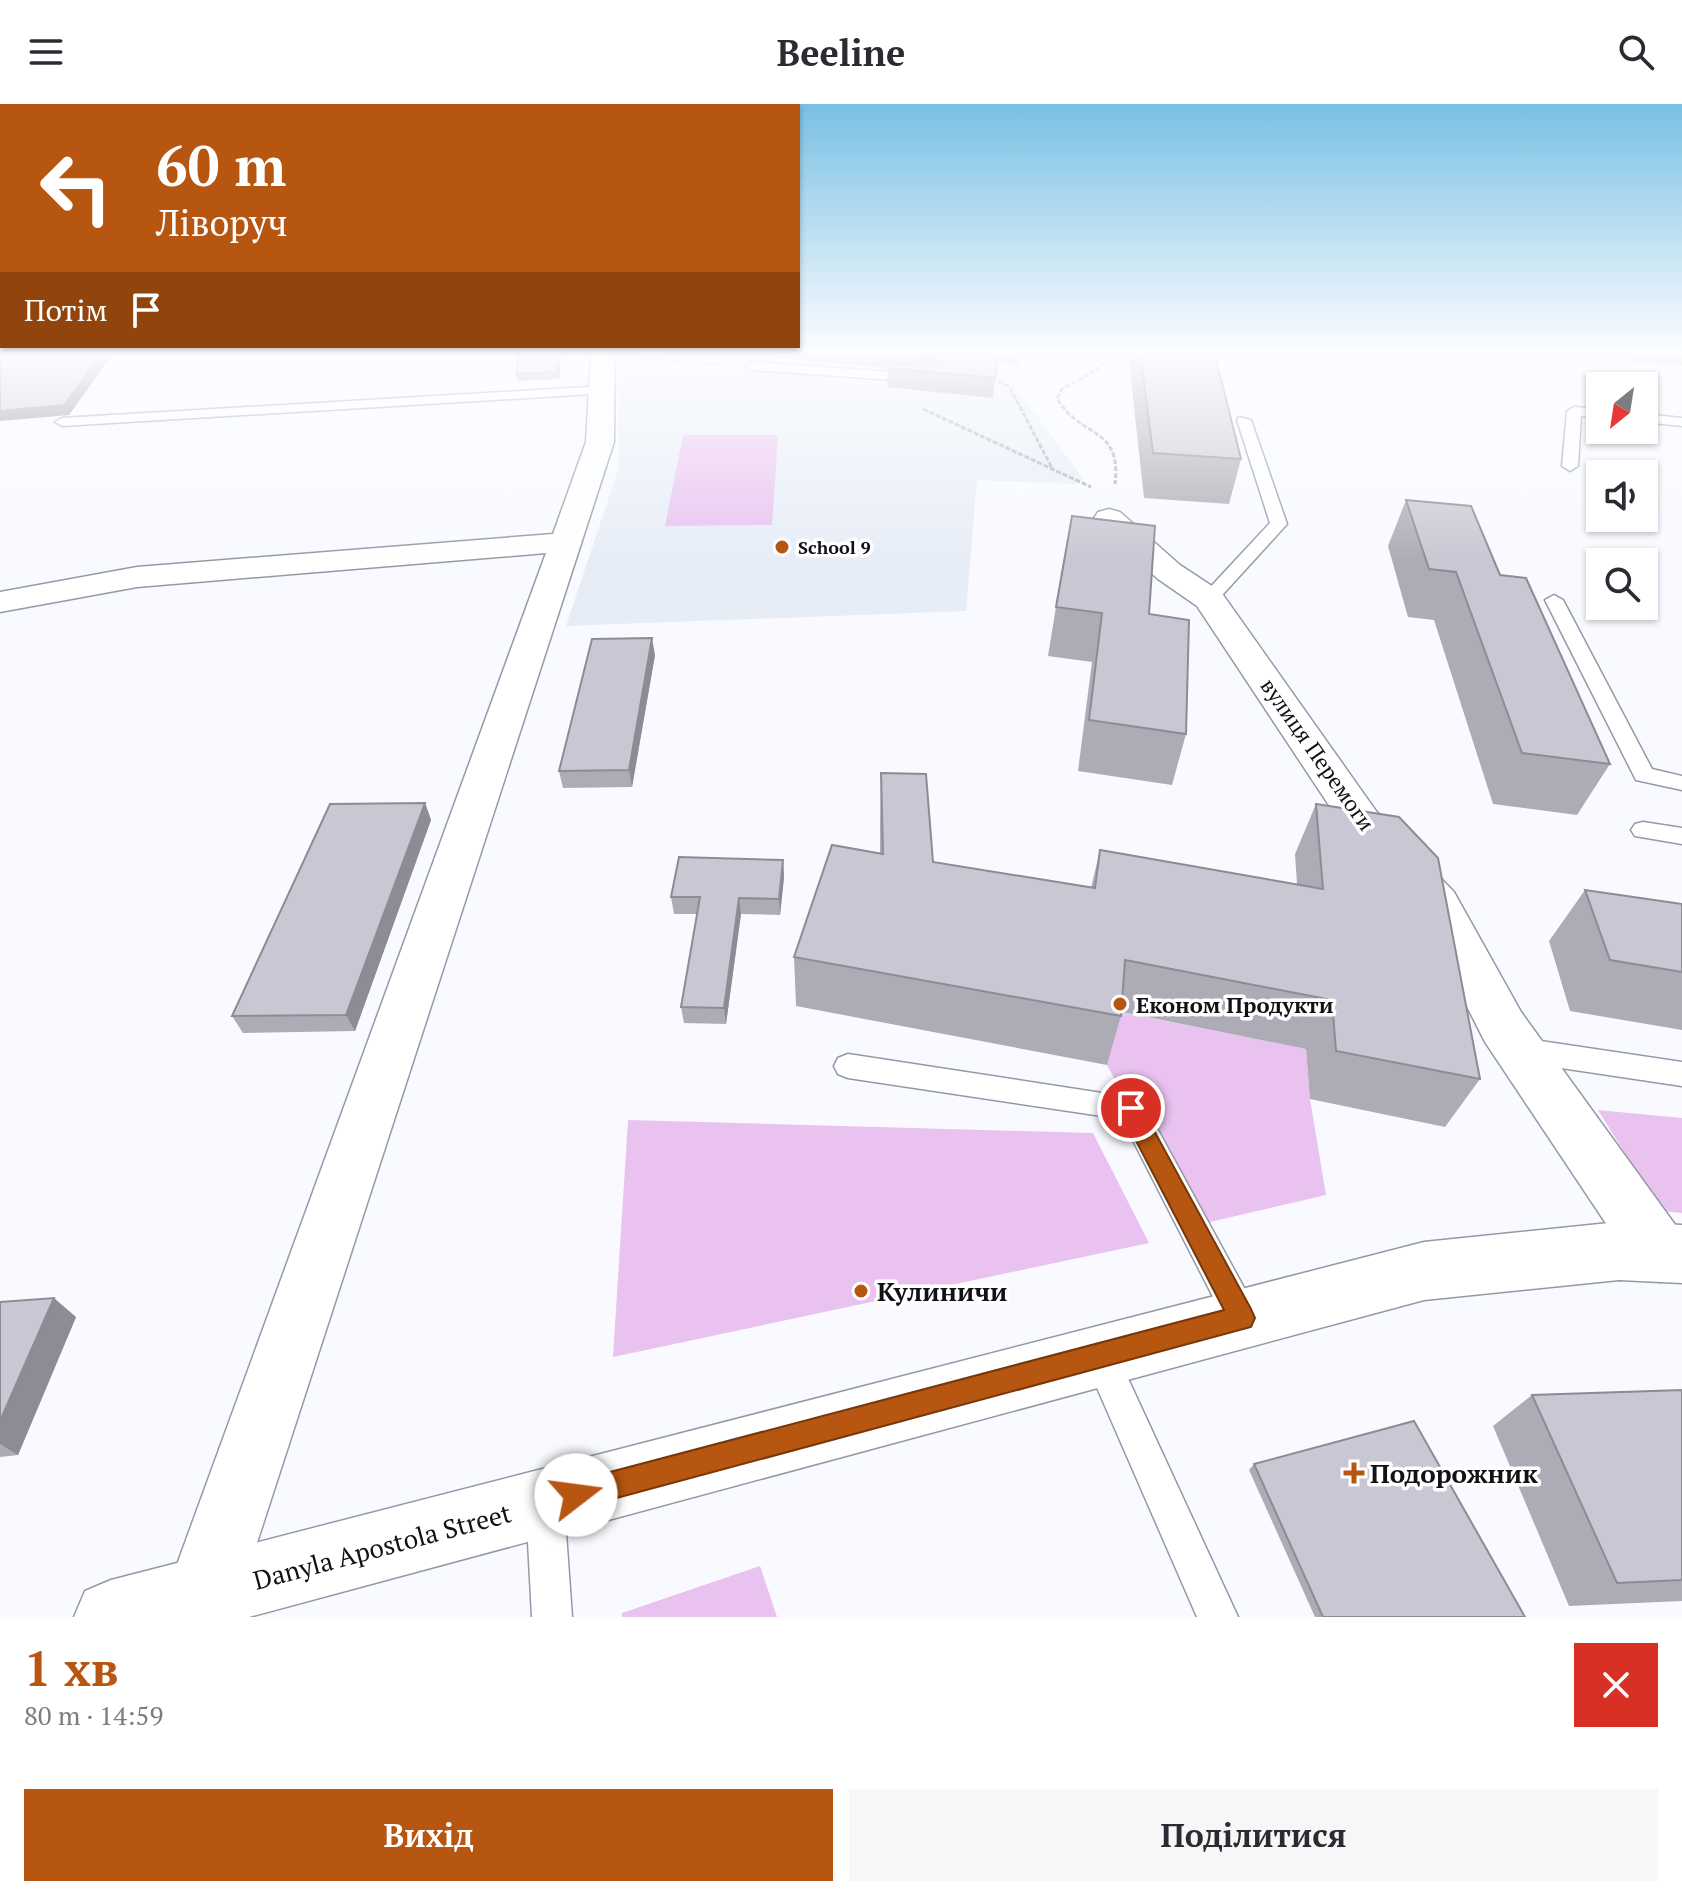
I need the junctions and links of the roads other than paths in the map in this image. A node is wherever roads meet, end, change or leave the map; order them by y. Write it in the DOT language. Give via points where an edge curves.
graph roads {
  1 [pos="62,422"];
  2 [pos="66,422"];
  3 [pos="601,422"];
  4 [pos="1245,422"];
  5 [pos="1573,422"];
  6 [pos="1570,466"];
  7 [pos="1110,507"];
  8 [pos="564,542"];
  9 [pos="1209,599"];
  10 [pos="1554,600"];
  11 [pos="0,602"];
  12 [pos="1682,783"];
  13 [pos="1643,830"];
  14 [pos="1682,836"];
  15 [pos="1518,1050"];
  16 [pos="848,1066"];
  17 [pos="1682,1074"];
  18 [pos="1671,1253"];
  19 [pos="1242,1318"];
  20 [pos="1101,1358"];
  21 [pos="545,1503"];
  22 [pos="204,1592"];
  23 [pos="111,1617"];
  24 [pos="552,1617"];
  25 [pos="1218,1617"];
  1 -- 2 [label="lane"];
  3 -- 8 [label="street" via="600,442"];
  4 -- 9 [label="lane" via="1279,524"];
  5 -- 6 [label="lane"];
  7 -- 9 [label="street, вулиця Перемоги" via="1169,572"];
  8 -- 11 [label="street" via="137,577"];
  8 -- 22 [label="street"];
  9 -- 15 [label="street, вулиця Перемоги" via="1361,821 1438,904"];
  10 -- 12 [label="lane" via="1644,775"];
  13 -- 14 [label="lane"];
  15 -- 17 [label="lane"];
  15 -- 18 [label="street, вулиця Перемоги"];
  16 -- 19 [label="lane" via="1131,1108"];
  18 -- 19 [label="street, Danyla Apostola Street" via="1619,1251 1424,1271"];
  19 -- 20 [label="street, Danyla Apostola Street"];
  20 -- 21 [label="street, Danyla Apostola Street"];
  20 -- 25 [label="lane"];
  21 -- 22 [label="street, Danyla Apostola Street"];
  21 -- 24 [label="lane"];
  22 -- 23 [label="street, Danyla Apostola Street"];
}
